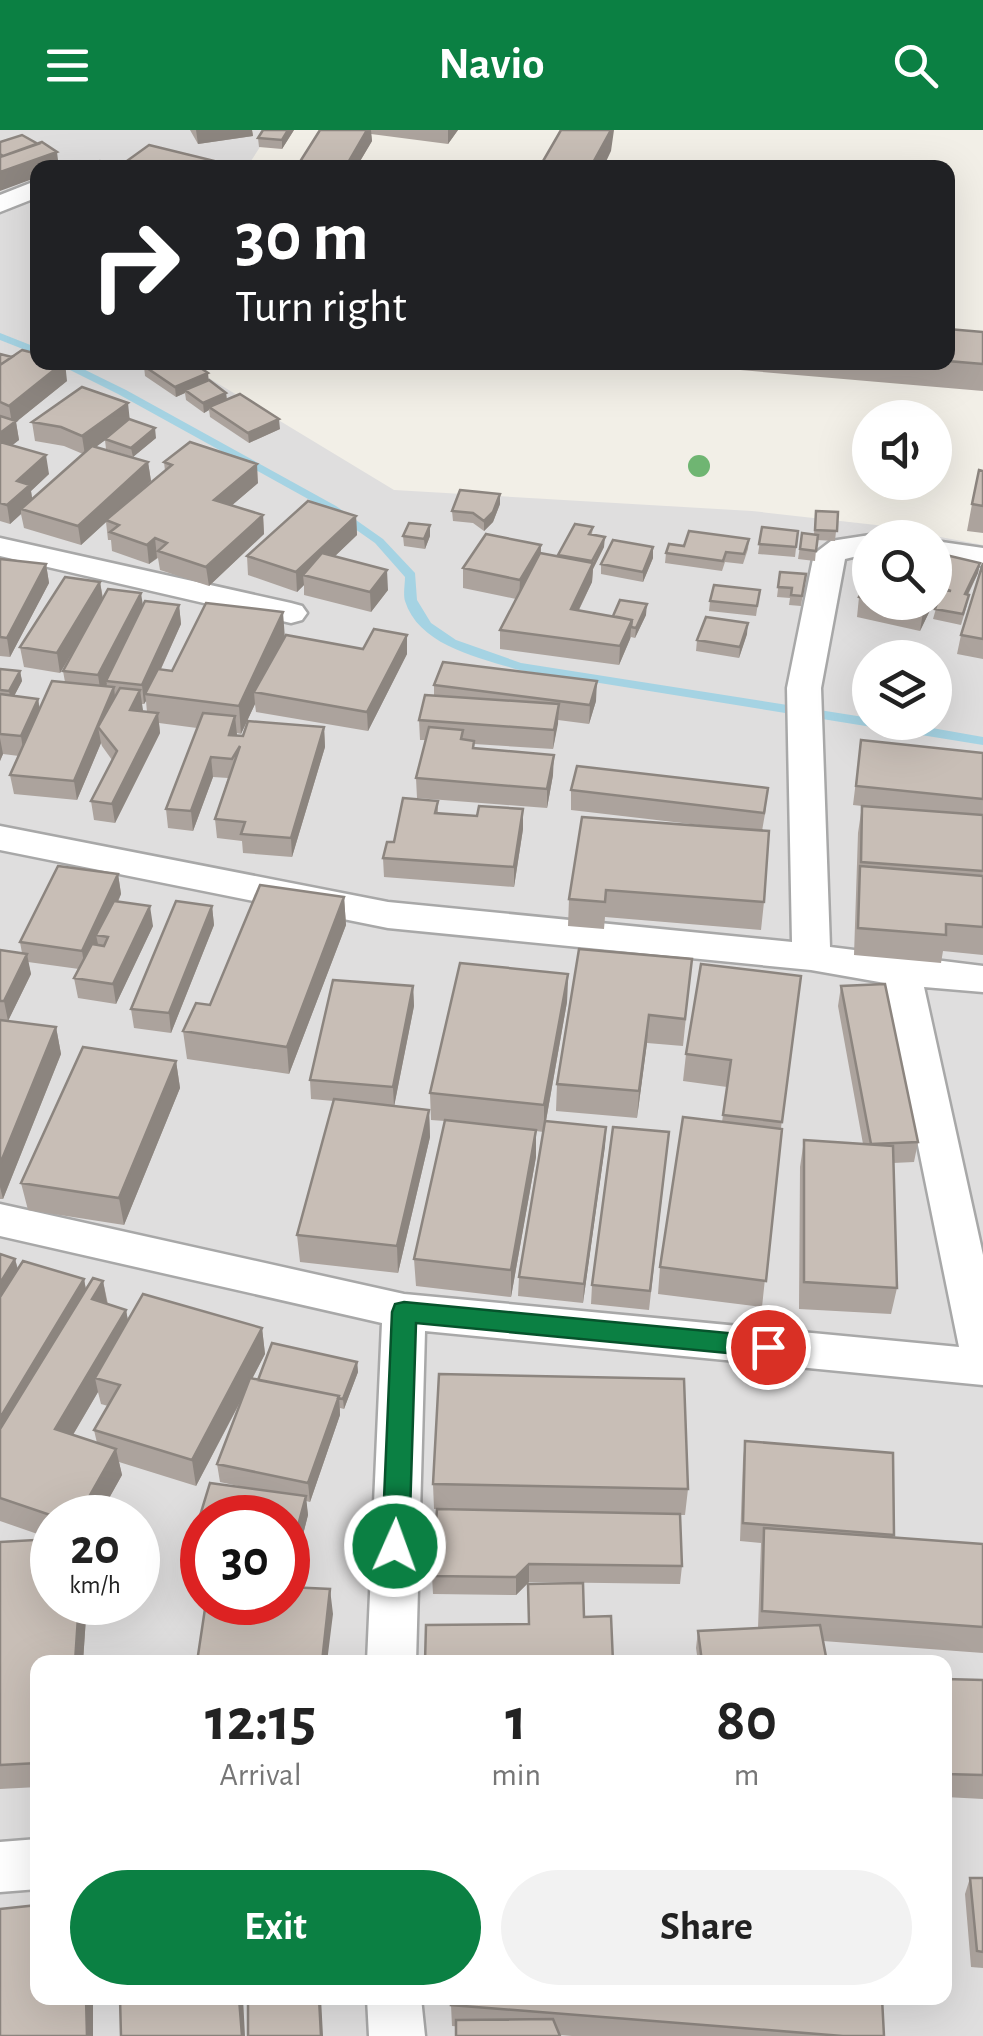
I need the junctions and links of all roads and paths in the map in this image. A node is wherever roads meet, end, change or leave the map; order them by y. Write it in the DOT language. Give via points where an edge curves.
graph roads {
  1 [pos="30,191"];
  2 [pos="0,204"];
  3 [pos="852,547"];
  4 [pos="0,548"];
  5 [pos="952,552"];
  6 [pos="983,557"];
  7 [pos="290,613"];
  8 [pos="0,838"];
  9 [pos="811,957"];
  10 [pos="902,972"];
  11 [pos="983,979"];
  12 [pos="0,1220"];
  13 [pos="404,1312"];
  14 [pos="983,1356"];
  15 [pos="983,1367"];
  16 [pos="391,1655"];
  17 [pos="30,1865"];
  18 [pos="0,1867"];
  19 [pos="395,2005"];
  20 [pos="397,2036"];
  1 -- 2 [label="street"];
  3 -- 9 [label="street" via="830,554 804,688"];
  4 -- 7 [label="street"];
  5 -- 6 [label="street"];
  8 -- 9 [label="street" via="388,916"];
  9 -- 10 [label="street"];
  10 -- 11 [label="street"];
  10 -- 14 [label="street"];
  12 -- 13 [label="street"];
  13 -- 15 [label="street"];
  13 -- 16 [label="street"];
  17 -- 18 [label="street"];
  19 -- 20 [label="street"];
}
